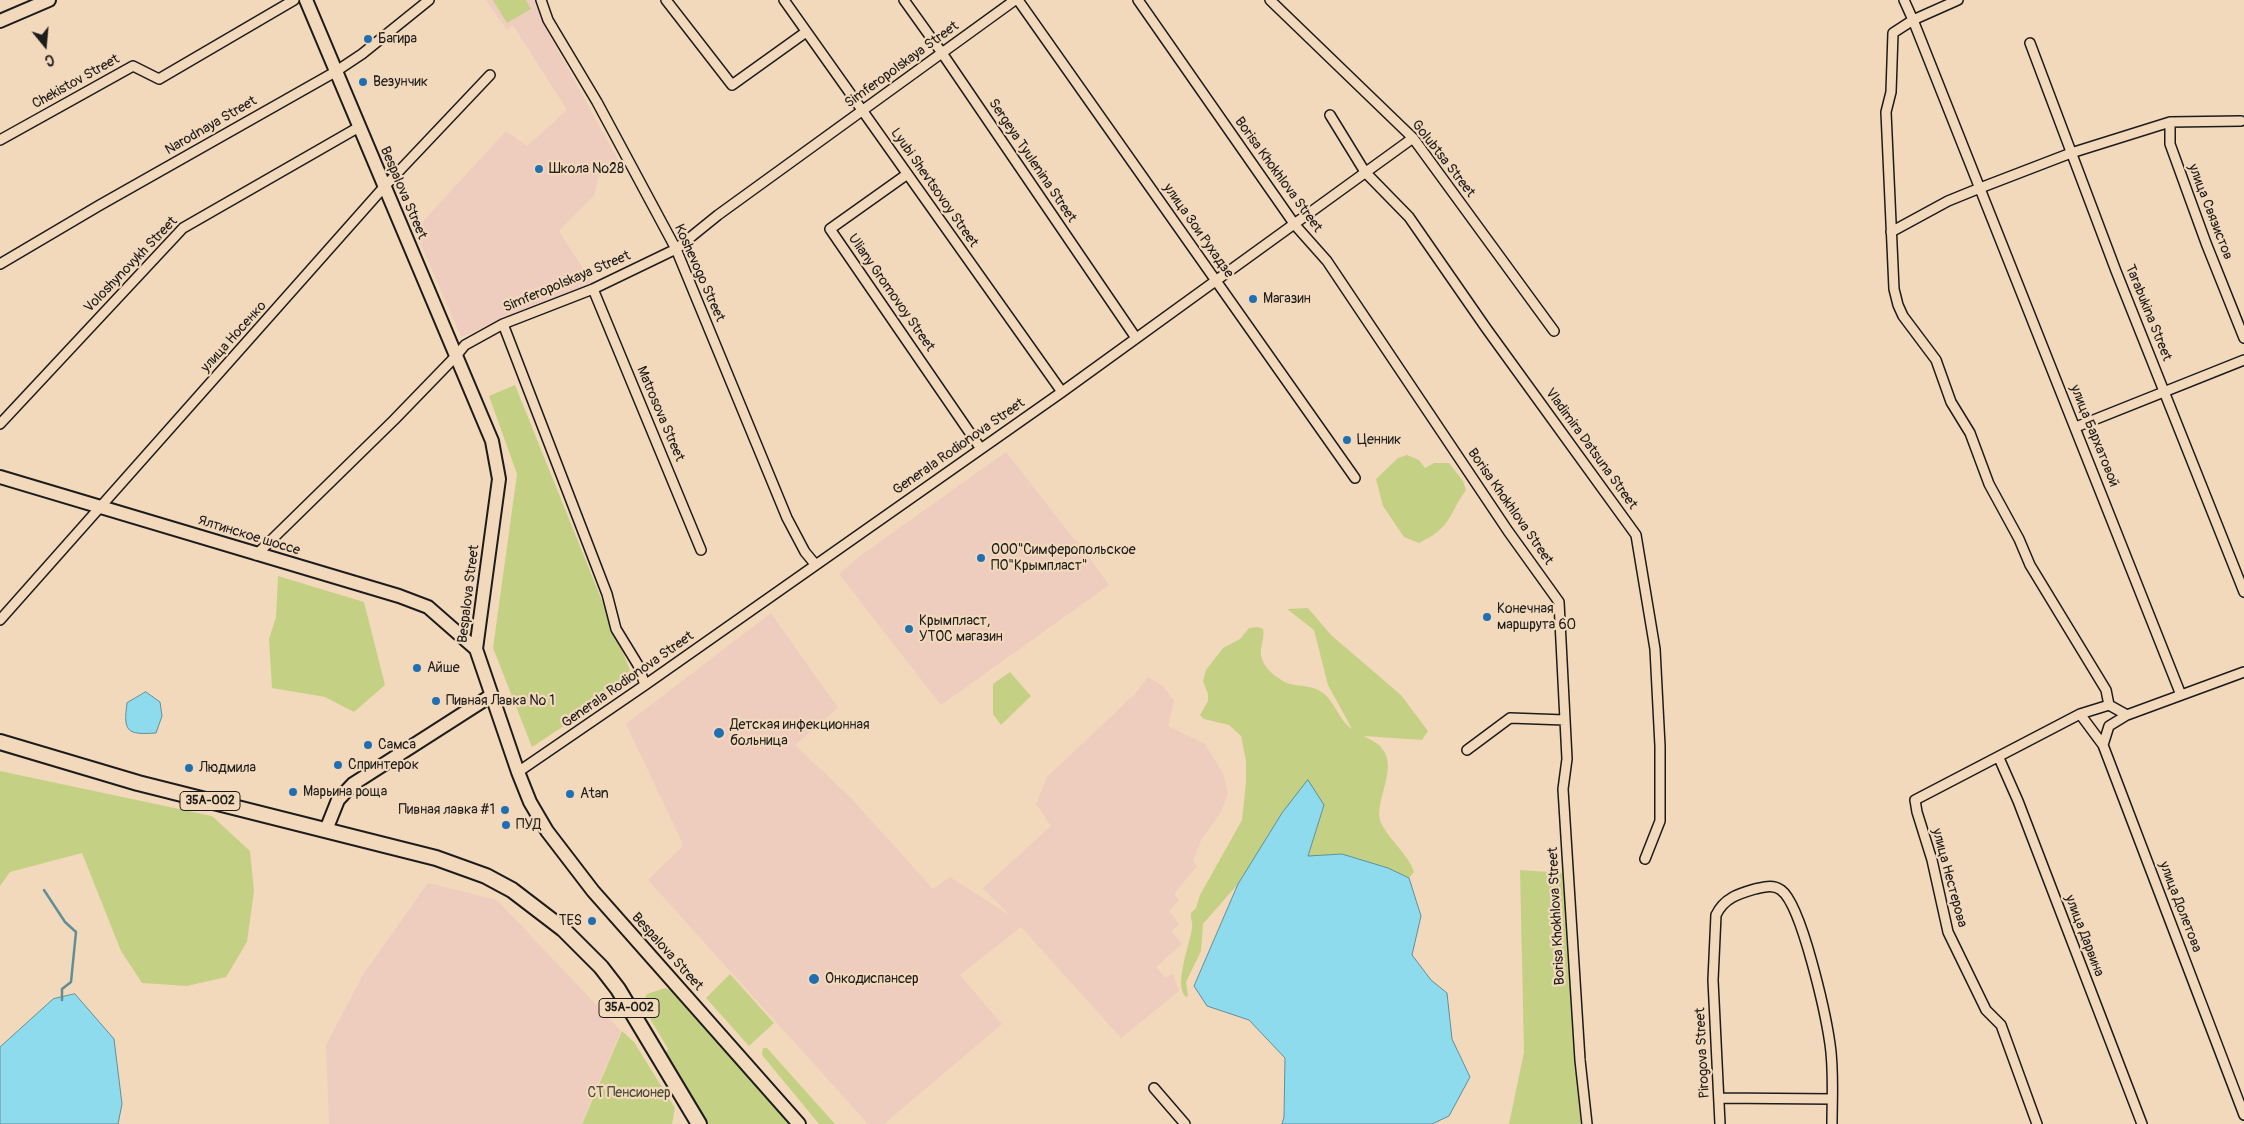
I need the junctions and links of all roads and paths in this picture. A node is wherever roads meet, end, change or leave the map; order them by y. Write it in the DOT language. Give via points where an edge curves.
graph roads {
  1 [pos="49,0"];
  2 [pos="294,0"];
  3 [pos="306,0"];
  4 [pos="429,0"];
  5 [pos="541,0"];
  6 [pos="666,0"];
  7 [pos="784,0"];
  8 [pos="904,0"];
  9 [pos="1017,0"];
  10 [pos="1138,0"];
  11 [pos="1270,0"];
  12 [pos="1904,0"];
  13 [pos="1958,0"];
  14 [pos="1914,20"];
  15 [pos="0,21"];
  16 [pos="806,32"];
  17 [pos="2030,43"];
  18 [pos="942,53"];
  19 [pos="335,72"];
  20 [pos="490,74"];
  21 [pos="863,111"];
  22 [pos="1330,115"];
  23 [pos="2241,121"];
  24 [pos="2170,122"];
  25 [pos="358,127"];
  26 [pos="1413,138"];
  27 [pos="0,140"];
  28 [pos="2071,153"];
  29 [pos="1366,172"];
  30 [pos="906,175"];
  31 [pos="384,187"];
  32 [pos="1980,188"];
  33 [pos="1294,225"];
  34 [pos="1891,232"];
  35 [pos="676,249"];
  36 [pos="0,264"];
  37 [pos="1216,280"];
  38 [pos="593,290"];
  39 [pos="503,324"];
  40 [pos="1554,331"];
  41 [pos="1136,338"];
  42 [pos="2244,338"];
  43 [pos="456,356"];
  44 [pos="2244,360"];
  45 [pos="1062,392"];
  46 [pos="2165,393"];
  47 [pos="0,424"];
  48 [pos="2076,427"];
  49 [pos="981,448"];
  50 [pos="0,477"];
  51 [pos="1355,478"];
  52 [pos="100,506"];
  53 [pos="701,550"];
  54 [pos="256,555"];
  55 [pos="815,564"];
  56 [pos="2244,592"];
  57 [pos="0,620"];
  58 [pos="480,626"];
  59 [pos="456,631"];
  60 [pos="476,649"];
  61 [pos="2244,672"];
  62 [pos="645,685"];
  63 [pos="492,695"];
  64 [pos="2180,695"];
  65 [pos="2109,704"];
  66 [pos="2080,714"];
  67 [pos="2126,715"];
  68 [pos="1565,720"];
  69 [pos="0,742"];
  70 [pos="2104,745"];
  71 [pos="1466,750"];
  72 [pos="1999,758"];
  73 [pos="518,772"];
  74 [pos="326,830"];
  75 [pos="1646,859"];
  76 [pos="1154,1088"];
  77 [pos="1719,1098"];
  78 [pos="1832,1099"];
  79 [pos="2244,1115"];
  80 [pos="699,1124"];
  81 [pos="799,1124"];
  82 [pos="1185,1124"];
  83 [pos="1587,1124"];
  84 [pos="1720,1124"];
  85 [pos="1832,1124"];
  86 [pos="2037,1124"];
  87 [pos="2142,1124"];
  1 -- 15 [label="main road"];
  2 -- 27 [label="street, Chekistov Street" via="159,79 134,66"];
  3 -- 19 [label="main road, Bespalova Street"];
  4 -- 19 [label="street, Narodnaya Street"];
  5 -- 35 [label="street, Koshevogo Street" via="548,20 597,102"];
  6 -- 16 [label="street" via="732,85"];
  7 -- 16 [label="street, Lyubi Shevtsovoy Street"];
  8 -- 18 [label="street, Sergeya Tyulenina Street"];
  9 -- 18 [label="street, Simferopolskaya Street"];
  9 -- 37 [label="street, улица Зои Рухадзе"];
  10 -- 33 [label="street, Borisa Khokhlova Street"];
  11 -- 26 [label="street, Golubtsa Street"];
  12 -- 14 [label="street, улица Бархатовой"];
  13 -- 14 [label="street"];
  14 -- 32 [label="street, улица Бархатовой"];
  14 -- 34 [label="street" via="1893,33 1891,92 1886,112"];
  16 -- 21 [label="street, Lyubi Shevtsovoy Street"];
  17 -- 28 [label="street, Tarabukina Street"];
  18 -- 21 [label="street, Simferopolskaya Street"];
  18 -- 41 [label="street, Sergeya Tyulenina Street"];
  19 -- 25 [label="main road, Bespalova Street"];
  19 -- 36 [label="street, Narodnaya Street"];
  20 -- 31 [label="street, улица Носенко"];
  21 -- 30 [label="street, Lyubi Shevtsovoy Street"];
  21 -- 35 [label="street, Simferopolskaya Street"];
  22 -- 29 [label="street, Vladimira Datsuna Street"];
  23 -- 24 [label="street"];
  24 -- 28 [label="street"];
  24 -- 42 [label="street, улица Связистов" via="2170,144"];
  25 -- 31 [label="main road, Bespalova Street"];
  25 -- 47 [label="street, Voloshynovykh Street" via="183,228"];
  26 -- 29 [label="street, Generala Rodionova Street"];
  26 -- 40 [label="street, Golubtsa Street"];
  28 -- 32 [label="street"];
  28 -- 46 [label="street, Tarabukina Street"];
  29 -- 33 [label="street, Generala Rodionova Street"];
  29 -- 75 [label="street, Vladimira Datsuna Street" via="1409,217 1636,535 1655,650 1660,746 1660,821"];
  30 -- 45 [label="street, Lyubi Shevtsovoy Street"];
  30 -- 49 [label="street, Uliany Gromovoy Street" via="830,229"];
  31 -- 43 [label="main road, Bespalova Street"];
  31 -- 52 [label="street, улица Носенко"];
  32 -- 34 [label="street" via="1948,201"];
  32 -- 48 [label="street, улица Бархатовой"];
  33 -- 37 [label="street, Generala Rodionova Street"];
  33 -- 68 [label="street, Borisa Khokhlova Street" via="1327,261 1559,602"];
  34 -- 65 [label="street" via="1894,289 1903,316 1936,360 1951,402 1970,433 1989,484 2030,565 2106,690"];
  35 -- 38 [label="street, Simferopolskaya Street"];
  35 -- 55 [label="street, Koshevogo Street" via="787,518"];
  37 -- 41 [label="street, Generala Rodionova Street"];
  37 -- 51 [label="street, улица Зои Рухадзе"];
  38 -- 39 [label="street, Simferopolskaya Street"];
  38 -- 53 [label="street, Matrosova Street"];
  39 -- 43 [label="street, Simferopolskaya Street" via="465,344"];
  39 -- 62 [label="street" via="607,594 616,629 638,665"];
  41 -- 45 [label="street, Generala Rodionova Street"];
  43 -- 54 [label="street, Simferopolskaya Street"];
  43 -- 58 [label="main road, Bespalova Street" via="492,441 499,479"];
  44 -- 46 [label="street"];
  45 -- 49 [label="street, Generala Rodionova Street"];
  46 -- 48 [label="street"];
  46 -- 56 [label="street, Tarabukina Street"];
  48 -- 64 [label="street, улица Бархатовой"];
  49 -- 55 [label="street, Generala Rodionova Street"];
  50 -- 52 [label="main road, Ялтинское шоссе"];
  52 -- 54 [label="main road, Ялтинское шоссе"];
  52 -- 57 [label="street, улица Носенко"];
  54 -- 59 [label="main road, Ялтинское шоссе" via="428,607"];
  55 -- 62 [label="street, Generala Rodionova Street"];
  58 -- 59 [label="main road" via="470,633"];
  58 -- 60 [label="main road, Bespalova Street"];
  59 -- 60 [label="main road, Ялтинское шоссе"];
  60 -- 63 [label="main road, Bespalova Street"];
  61 -- 64 [label="street"];
  62 -- 73 [label="street, Generala Rodionova Street"];
  63 -- 73 [label="main road, Bespalova Street"];
  63 -- 74 [label="main road" via="353,784 338,800"];
  64 -- 67 [label="street"];
  65 -- 66 [label="street"];
  65 -- 67 [label="street"];
  66 -- 70 [label="street, улица Долетова"];
  66 -- 72 [label="street"];
  67 -- 70 [label="street" via="2109,726"];
  68 -- 71 [label="street" via="1510,718"];
  68 -- 83 [label="street, Borisa Khokhlova Street" via="1564,798"];
  69 -- 74 [label="main road, 35А-002" via="138,783"];
  70 -- 79 [label="street, улица Долетова"];
  72 -- 86 [label="street, улица Нестерова" via="1915,800 1948,932 1986,1010 2001,1025"];
  72 -- 87 [label="street, улица Дарвина"];
  73 -- 81 [label="main road, Bespalova Street" via="547,831 593,891"];
  74 -- 80 [label="main road, 35А-002" via="464,867 533,904 584,949 610,978"];
  76 -- 82 [label="street"];
  77 -- 78 [label="street"];
  77 -- 78 [label="street, Pirogova Street" via="1713,980 1715,924 1720,907 1736,895 1773,886 1782,890 1788,899 1812,958 1831,1046"];
  77 -- 84 [label="street, Pirogova Street"];
  78 -- 85 [label="street"];
}
